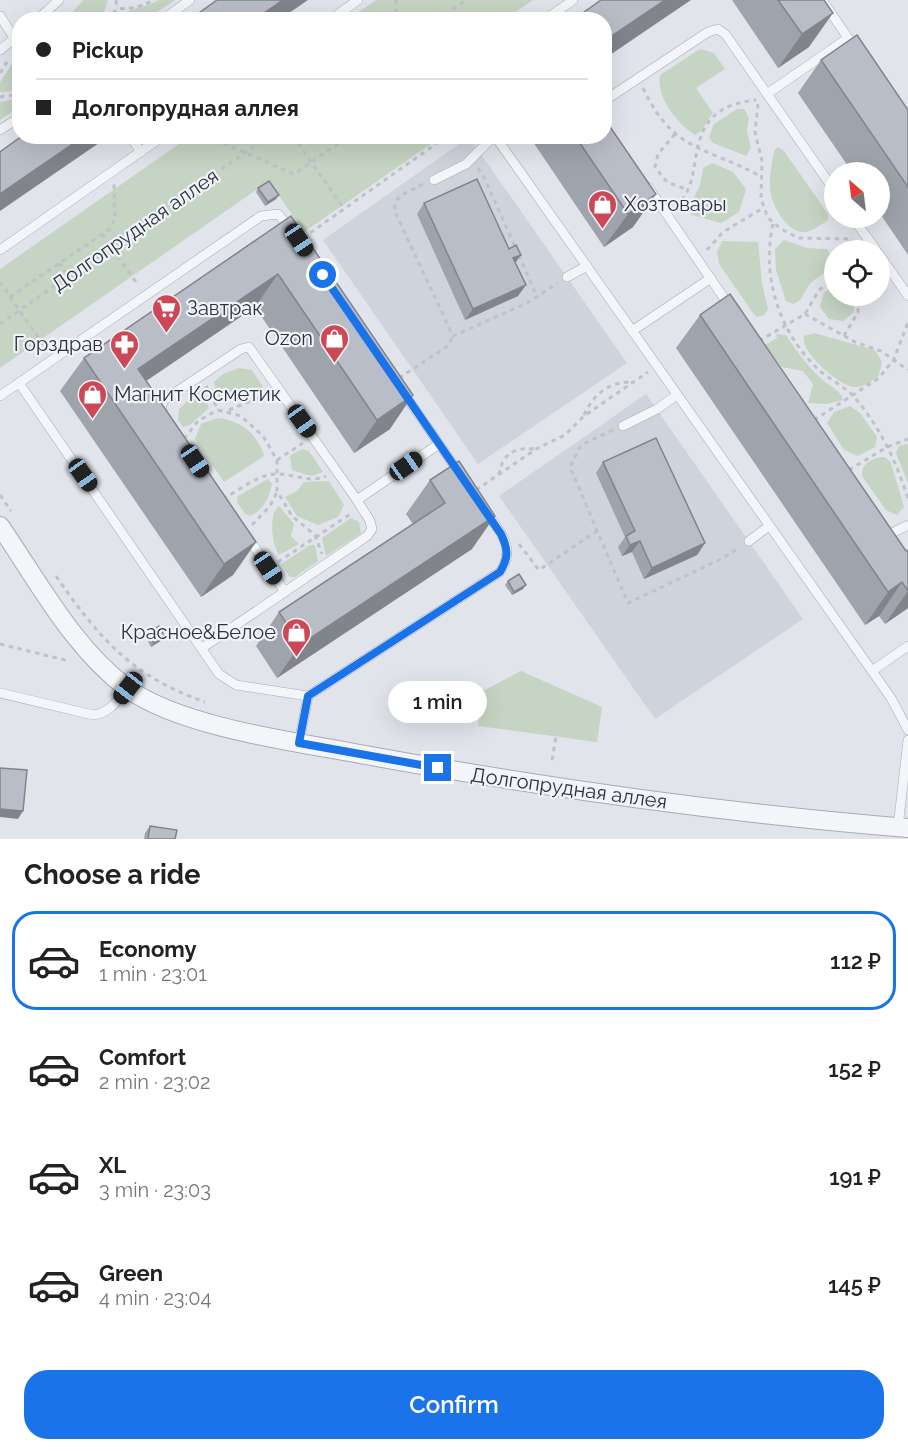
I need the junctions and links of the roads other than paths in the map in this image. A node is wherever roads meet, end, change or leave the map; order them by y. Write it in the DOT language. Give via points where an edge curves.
graph roads {
  1 [pos="59,0"];
  2 [pos="190,0"];
  3 [pos="358,0"];
  4 [pos="573,0"];
  5 [pos="822,0"];
  6 [pos="46,12"];
  7 [pos="173,12"];
  8 [pos="341,12"];
  9 [pos="556,12"];
  10 [pos="0,16"];
  11 [pos="12,31"];
  12 [pos="848,38"];
  13 [pos="12,41"];
  14 [pos="0,50"];
  15 [pos="861,57"];
  16 [pos="767,93"];
  17 [pos="612,96"];
  18 [pos="136,144"];
  19 [pos="152,144"];
  20 [pos="487,144"];
  21 [pos="501,144"];
  22 [pos="141,152"];
  23 [pos="824,176"];
  24 [pos="641,177"];
  25 [pos="434,180"];
  26 [pos="299,240"];
  27 [pos="0,250"];
  28 [pos="587,266"];
  29 [pos="890,270"];
  30 [pos="567,277"];
  31 [pos="711,278"];
  32 [pos="908,296"];
  33 [pos="736,315"];
  34 [pos="632,331"];
  35 [pos="395,380"];
  36 [pos="19,383"];
  37 [pos="677,395"];
  38 [pos="0,396"];
  39 [pos="623,426"];
  40 [pos="182,442"];
  41 [pos="439,444"];
  42 [pos="466,483"];
  43 [pos="473,493"];
  44 [pos="359,504"];
  45 [pos="876,519"];
  46 [pos="6,520"];
  47 [pos="908,525"];
  48 [pos="770,526"];
  49 [pos="241,528"];
  50 [pos="749,542"];
  51 [pos="285,591"];
  52 [pos="908,646"];
  53 [pos="202,648"];
  54 [pos="872,670"];
  55 [pos="128,688"];
  56 [pos="0,693"];
  57 [pos="308,696"];
  58 [pos="908,730"];
  59 [pos="908,740"];
  60 [pos="299,743"];
  61 [pos="903,828"];
  1 -- 6 [label="lane"];
  2 -- 7 [label="lane"];
  3 -- 8 [label="lane"];
  4 -- 9 [label="lane"];
  5 -- 12 [label="lane"];
  10 -- 11 [label="lane"];
  12 -- 15 [label="lane"];
  12 -- 16 [label="lane"];
  13 -- 14 [label="lane"];
  16 -- 17 [label="lane" via="718,29"];
  16 -- 23 [label="lane"];
  18 -- 22 [label="lane"];
  19 -- 22 [label="lane"];
  20 -- 25 [label="lane" via="466,164"];
  21 -- 28 [label="lane"];
  22 -- 27 [label="lane"];
  24 -- 31 [label="lane"];
  26 -- 36 [label="lane" via="278,214 261,216"];
  28 -- 30 [label="lane"];
  28 -- 34 [label="lane"];
  29 -- 32 [label="lane"];
  31 -- 33 [label="lane"];
  31 -- 34 [label="lane"];
  34 -- 37 [label="lane"];
  35 -- 41 [label="lane"];
  36 -- 38 [label="lane"];
  36 -- 53 [label="lane"];
  37 -- 39 [label="lane"];
  37 -- 48 [label="lane"];
  40 -- 44 [label="lane" via="161,407 164,400 249,347"];
  41 -- 42 [label="lane"];
  41 -- 44 [label="lane"];
  43 -- 57 [label="lane" via="507,548 507,560 500,572"];
  44 -- 51 [label="lane" via="370,521 372,529 367,536"];
  45 -- 47 [label="lane" via="890,534"];
  46 -- 55 [label="street, Долгопрудная аллея" via="85,646"];
  48 -- 50 [label="lane"];
  48 -- 54 [label="lane"];
  49 -- 51 [label="lane"];
  51 -- 53 [label="lane"];
  52 -- 54 [label="lane"];
  53 -- 57 [label="lane" via="226,681"];
  54 -- 58 [label="lane"];
  55 -- 56 [label="lane" via="104,714 93,715"];
  55 -- 60 [label="street, Долгопрудная аллея" via="164,708 203,721"];
  57 -- 60 [label="lane"];
  59 -- 61 [label="lane"];
  60 -- 61 [label="street, Долгопрудная аллея" via="701,807"];
}
